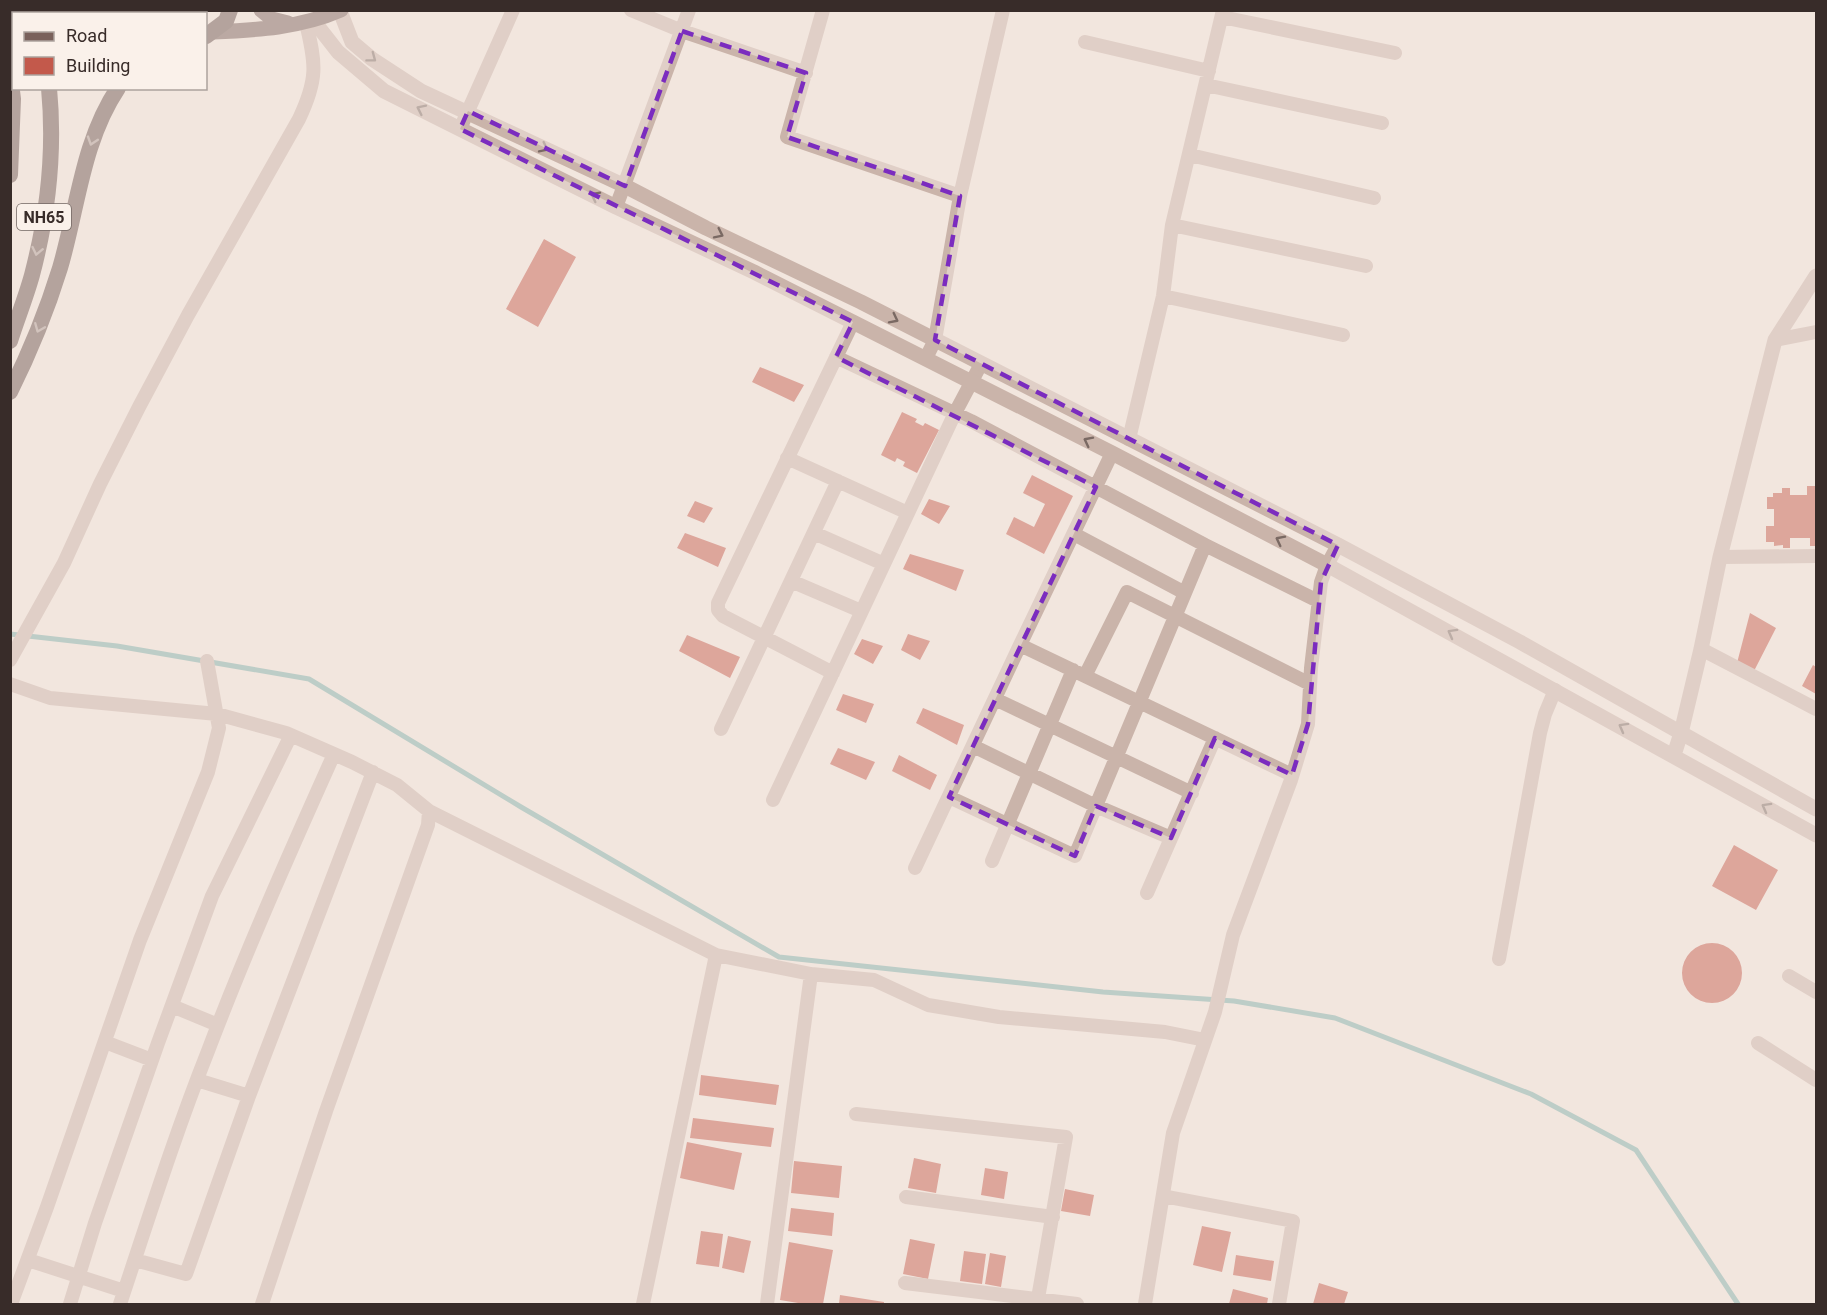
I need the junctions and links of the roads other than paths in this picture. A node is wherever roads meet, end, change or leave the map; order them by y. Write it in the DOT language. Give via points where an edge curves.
graph roads {
  1 [pos="230,10"];
  2 [pos="261,10"];
  3 [pos="513,10"];
  4 [pos="631,10"];
  5 [pos="689,10"];
  6 [pos="823,10"];
  7 [pos="1003,10"];
  8 [pos="340,11"];
  9 [pos="1222,14"];
  10 [pos="309,21"];
  11 [pos="682,31"];
  12 [pos="208,33"];
  13 [pos="1085,42"];
  14 [pos="1395,53"];
  15 [pos="806,73"];
  16 [pos="10,75"];
  17 [pos="1208,78"];
  18 [pos="49,90"];
  19 [pos="117,90"];
  20 [pos="468,111"];
  21 [pos="1382,123"];
  22 [pos="460,129"];
  23 [pos="1190,155"];
  24 [pos="10,175"];
  25 [pos="624,186"];
  26 [pos="960,196"];
  27 [pos="1374,198"];
  28 [pos="616,207"];
  29 [pos="1172,225"];
  30 [pos="1366,266"];
  31 [pos="1816,276"];
  32 [pos="1163,296"];
  33 [pos="853,322"];
  34 [pos="1816,332"];
  35 [pos="1343,335"];
  36 [pos="1775,339"];
  37 [pos="10,340"];
  38 [pos="935,340"];
  39 [pos="836,357"];
  40 [pos="926,358"];
  41 [pos="981,364"];
  42 [pos="971,382"];
  43 [pos="10,392"];
  44 [pos="955,413"];
  45 [pos="1129,439"];
  46 [pos="1112,453"];
  47 [pos="788,458"];
  48 [pos="838,481"];
  49 [pos="1096,487"];
  50 [pos="908,513"];
  51 [pos="814,533"];
  52 [pos="1074,534"];
  53 [pos="1205,545"];
  54 [pos="1338,545"];
  55 [pos="1720,556"];
  56 [pos="1816,556"];
  57 [pos="884,564"];
  58 [pos="1327,565"];
  59 [pos="791,581"];
  60 [pos="1185,594"];
  61 [pos="1318,601"];
  62 [pos="861,611"];
  63 [pos="1175,616"];
  64 [pos="764,637"];
  65 [pos="1020,645"];
  66 [pos="1701,649"];
  67 [pos="10,660"];
  68 [pos="207,661"];
  69 [pos="833,673"];
  70 [pos="1079,673"];
  71 [pos="10,684"];
  72 [pos="1310,684"];
  73 [pos="1555,690"];
  74 [pos="994,699"];
  75 [pos="1140,702"];
  76 [pos="1816,709"];
  77 [pos="217,714"];
  78 [pos="1050,726"];
  79 [pos="721,729"];
  80 [pos="1681,733"];
  81 [pos="291,735"];
  82 [pos="1215,738"];
  83 [pos="973,746"];
  84 [pos="334,754"];
  85 [pos="1674,755"];
  86 [pos="1116,758"];
  87 [pos="373,772"];
  88 [pos="1029,773"];
  89 [pos="1292,775"];
  90 [pos="1192,793"];
  91 [pos="949,796"];
  92 [pos="773,800"];
  93 [pos="1096,806"];
  94 [pos="1816,809"];
  95 [pos="429,811"];
  96 [pos="1007,825"];
  97 [pos="1816,835"];
  98 [pos="1171,838"];
  99 [pos="992,861"];
  100 [pos="915,868"];
  101 [pos="1147,893"];
  102 [pos="716,955"];
  103 [pos="1499,959"];
  104 [pos="811,974"];
  105 [pos="1789,976"];
  106 [pos="1816,992"];
  107 [pos="172,1006"];
  108 [pos="218,1025"];
  109 [pos="1205,1040"];
  110 [pos="105,1042"];
  111 [pos="1758,1043"];
  112 [pos="152,1060"];
  113 [pos="197,1080"];
  114 [pos="1816,1080"];
  115 [pos="249,1096"];
  116 [pos="856,1114"];
  117 [pos="1164,1196"];
  118 [pos="906,1197"];
  119 [pos="1053,1217"];
  120 [pos="28,1260"];
  121 [pos="135,1260"];
  122 [pos="79,1275"];
  123 [pos="905,1283"];
  124 [pos="122,1298"];
  125 [pos="1038,1302"];
  126 [pos="11,1305"];
  127 [pos="70,1305"];
  128 [pos="262,1305"];
  129 [pos="644,1305"];
  130 [pos="767,1305"];
  131 [pos="1077,1305"];
  132 [pos="1145,1305"];
  133 [pos="1279,1305"];
  1 -- 12 [label="highway" via="226,21"];
  2 -- 10 [label="main road" via="283,22"];
  3 -- 20 [label="street"];
  4 -- 11 [label="street"];
  5 -- 11 [label="street"];
  6 -- 15 [label="street"];
  7 -- 26 [label="street"];
  8 -- 10 [label="main road"];
  8 -- 20 [label="street, one-way" via="352,42 372,59 421,91"];
  9 -- 14 [label="street"];
  9 -- 17 [label="street"];
  10 -- 12 [label="main road"];
  22 -- 10 [label="street, one-way" via="372,83"];
  10 -- 67 [label="street" via="314,75 299,119 188,315 100,484 64,563"];
  11 -- 15 [label="street"];
  11 -- 25 [label="street"];
  13 -- 17 [label="street"];
  15 -- 26 [label="street" via="787,137"];
  16 -- 24 [label="highway"];
  17 -- 21 [label="street"];
  17 -- 23 [label="street"];
  18 -- 37 [label="highway, NH65, one-way" via="51,164 45,215 32,275"];
  19 -- 43 [label="highway, one-way" via="96,129 60,267 39,329"];
  20 -- 22 [label="street"];
  20 -- 25 [label="street, one-way"];
  28 -- 22 [label="street, one-way"];
  23 -- 27 [label="street"];
  23 -- 29 [label="street"];
  25 -- 28 [label="street"];
  25 -- 38 [label="street, one-way"];
  26 -- 38 [label="street"];
  28 -- 33 [label="street"];
  29 -- 30 [label="street"];
  29 -- 32 [label="street"];
  31 -- 36 [label="street"];
  32 -- 35 [label="street"];
  32 -- 45 [label="street"];
  33 -- 39 [label="street"];
  33 -- 40 [label="street"];
  34 -- 36 [label="street"];
  36 -- 55 [label="street"];
  38 -- 40 [label="street"];
  38 -- 41 [label="street"];
  39 -- 44 [label="street"];
  39 -- 47 [label="street"];
  40 -- 42 [label="street"];
  41 -- 42 [label="street"];
  41 -- 45 [label="street"];
  42 -- 44 [label="street"];
  46 -- 42 [label="street, one-way"];
  44 -- 49 [label="street"];
  44 -- 50 [label="street"];
  45 -- 54 [label="street"];
  46 -- 49 [label="street"];
  58 -- 46 [label="street, one-way"];
  47 -- 48 [label="street"];
  47 -- 64 [label="street" via="718,603 723,616"];
  48 -- 50 [label="street"];
  48 -- 51 [label="street"];
  49 -- 52 [label="street"];
  49 -- 53 [label="street"];
  50 -- 57 [label="street"];
  51 -- 57 [label="street"];
  51 -- 59 [label="street"];
  52 -- 60 [label="street"];
  52 -- 65 [label="street"];
  53 -- 60 [label="street"];
  53 -- 61 [label="street"];
  54 -- 58 [label="street"];
  54 -- 80 [label="street"];
  55 -- 56 [label="street"];
  55 -- 66 [label="street"];
  57 -- 62 [label="street"];
  58 -- 61 [label="street"];
  73 -- 58 [label="street, one-way"];
  59 -- 62 [label="street"];
  59 -- 64 [label="street"];
  60 -- 63 [label="street"];
  61 -- 72 [label="street"];
  62 -- 69 [label="street"];
  63 -- 70 [label="street" via="1127,592"];
  63 -- 72 [label="street"];
  63 -- 75 [label="street"];
  64 -- 69 [label="street"];
  64 -- 79 [label="street"];
  65 -- 70 [label="street"];
  65 -- 74 [label="street"];
  66 -- 76 [label="street"];
  66 -- 80 [label="street"];
  68 -- 77 [label="street"];
  69 -- 92 [label="street"];
  70 -- 75 [label="street"];
  70 -- 78 [label="street"];
  71 -- 77 [label="street" via="50,698"];
  72 -- 89 [label="street" via="1308,724"];
  85 -- 73 [label="street, one-way"];
  73 -- 103 [label="street" via="1540,733"];
  74 -- 78 [label="street"];
  74 -- 83 [label="street"];
  75 -- 82 [label="street"];
  75 -- 86 [label="street"];
  77 -- 81 [label="street"];
  77 -- 110 [label="street" via="219,728 208,772 140,940"];
  78 -- 86 [label="street"];
  78 -- 88 [label="street"];
  80 -- 85 [label="street"];
  80 -- 94 [label="street"];
  81 -- 84 [label="street"];
  81 -- 107 [label="street" via="212,896"];
  82 -- 89 [label="street"];
  82 -- 90 [label="street"];
  83 -- 88 [label="street"];
  83 -- 91 [label="street"];
  84 -- 87 [label="street"];
  84 -- 108 [label="street"];
  97 -- 85 [label="street, one-way"];
  86 -- 90 [label="street"];
  86 -- 93 [label="street"];
  87 -- 95 [label="street" via="397,785"];
  87 -- 115 [label="street"];
  88 -- 93 [label="street"];
  88 -- 96 [label="street"];
  89 -- 109 [label="street" via="1228,949"];
  90 -- 98 [label="street"];
  91 -- 96 [label="street"];
  91 -- 100 [label="street"];
  93 -- 96 [label="street" via="1075,856"];
  93 -- 98 [label="street"];
  95 -- 102 [label="street"];
  95 -- 128 [label="street" via="428,825"];
  96 -- 99 [label="street"];
  98 -- 101 [label="street"];
  102 -- 104 [label="street"];
  102 -- 129 [label="street"];
  104 -- 109 [label="street" via="874,980 928,1005 999,1017 1165,1032"];
  104 -- 130 [label="street"];
  105 -- 106 [label="street"];
  107 -- 108 [label="street"];
  107 -- 112 [label="street"];
  108 -- 113 [label="street"];
  109 -- 117 [label="street" via="1173,1133"];
  110 -- 112 [label="street"];
  110 -- 120 [label="street"];
  111 -- 114 [label="street"];
  112 -- 122 [label="street"];
  113 -- 115 [label="street"];
  113 -- 121 [label="street"];
  115 -- 121 [label="street" via="186,1274"];
  116 -- 119 [label="street" via="1066,1137"];
  117 -- 132 [label="street"];
  117 -- 133 [label="street" via="1293,1221"];
  118 -- 119 [label="street"];
  119 -- 125 [label="street"];
  120 -- 122 [label="street"];
  120 -- 126 [label="street"];
  121 -- 124 [label="street"];
  122 -- 124 [label="street"];
  122 -- 127 [label="street"];
  123 -- 125 [label="street"];
  125 -- 131 [label="street"];
}
